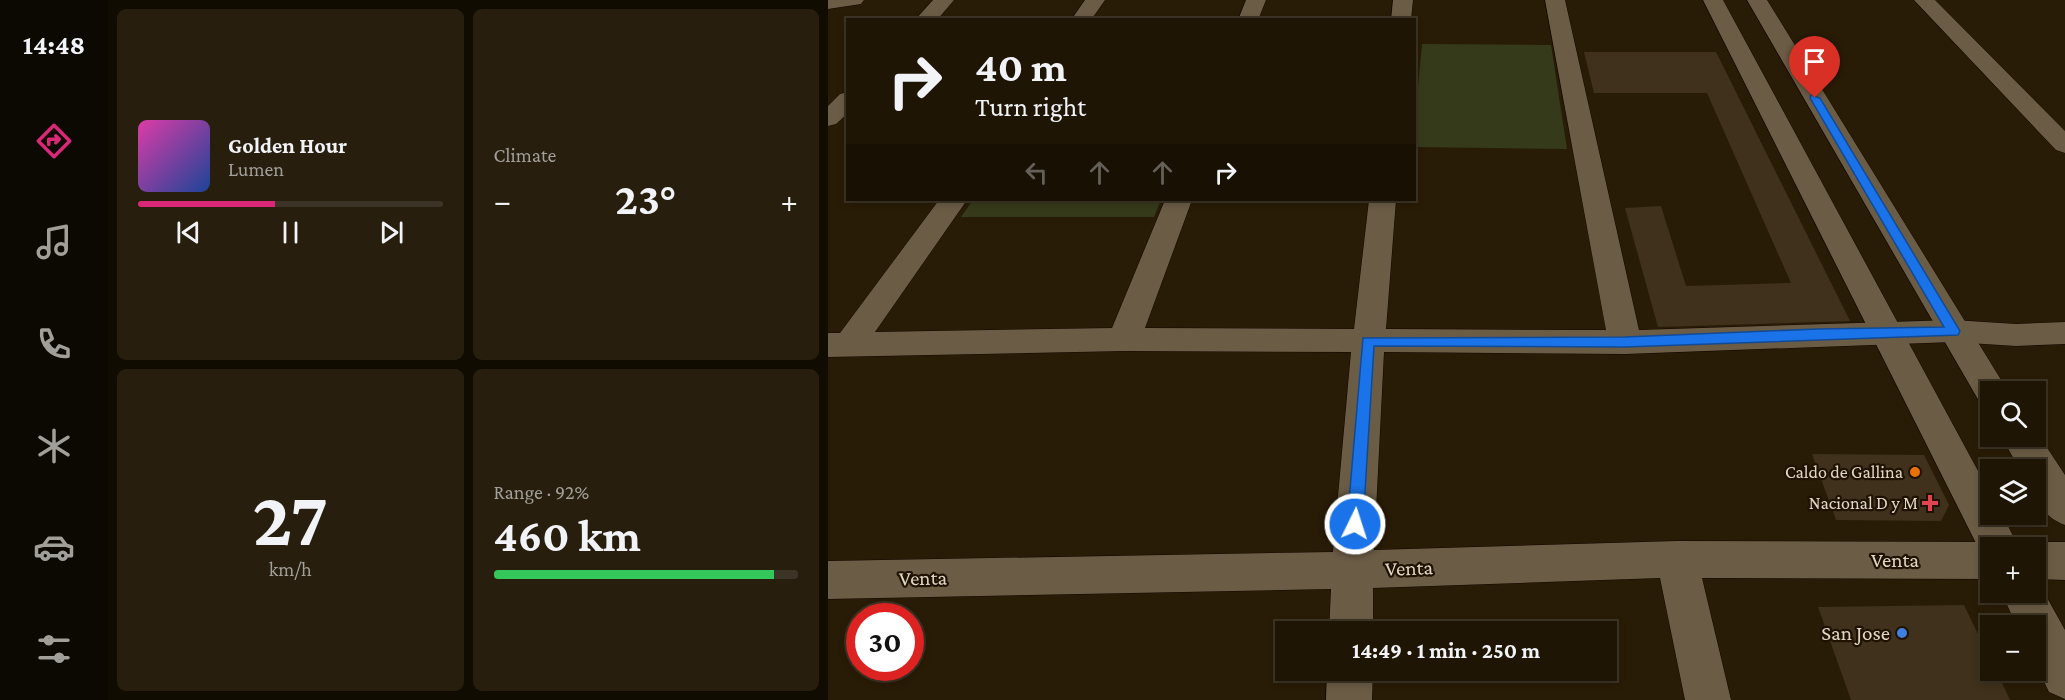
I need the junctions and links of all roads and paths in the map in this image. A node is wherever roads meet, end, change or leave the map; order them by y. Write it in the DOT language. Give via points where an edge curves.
graph roads {
  1 [pos="854,0"];
  2 [pos="944,0"];
  3 [pos="1095,0"];
  4 [pos="1256,0"];
  5 [pos="1403,0"];
  6 [pos="1556,0"];
  7 [pos="1713,0"];
  8 [pos="1757,0"];
  9 [pos="1924,0"];
  10 [pos="828,3"];
  11 [pos="927,18"];
  12 [pos="1082,18"];
  13 [pos="1249,18"];
  14 [pos="1401,18"];
  15 [pos="846,101"];
  16 [pos="828,119"];
  17 [pos="2065,145"];
  18 [pos="952,201"];
  19 [pos="1178,201"];
  20 [pos="1383,201"];
  21 [pos="1953,331"];
  22 [pos="1886,333"];
  23 [pos="2065,333"];
  24 [pos="1124,339"];
  25 [pos="1368,341"];
  26 [pos="1625,342"];
  27 [pos="839,345"];
  28 [pos="1984,381"];
  29 [pos="2026,447"];
  30 [pos="2065,508"];
  31 [pos="1993,537"];
  32 [pos="1677,560"];
  33 [pos="1980,561"];
  34 [pos="2046,561"];
  35 [pos="2065,561"];
  36 [pos="1352,570"];
  37 [pos="828,580"];
  38 [pos="2028,603"];
  39 [pos="1351,621"];
  40 [pos="2065,676"];
  41 [pos="1350,681"];
  42 [pos="1349,700"];
  43 [pos="1708,700"];
  1 -- 10 [label="street"];
  2 -- 11 [label="street"];
  3 -- 12 [label="street"];
  4 -- 13 [label="street"];
  5 -- 14 [label="street"];
  6 -- 26 [label="street"];
  7 -- 22 [label="street"];
  8 -- 21 [label="street"];
  9 -- 17 [label="street"];
  15 -- 16 [label="street"];
  18 -- 27 [label="street"];
  19 -- 24 [label="street"];
  20 -- 25 [label="street"];
  21 -- 22 [label="street"];
  21 -- 23 [label="street"];
  21 -- 28 [label="street"];
  22 -- 26 [label="street"];
  22 -- 31 [label="street"];
  24 -- 25 [label="street"];
  24 -- 27 [label="street"];
  25 -- 26 [label="street"];
  25 -- 36 [label="street"];
  29 -- 30 [label="street"];
  32 -- 33 [label="street, Venta"];
  32 -- 36 [label="street, Venta"];
  32 -- 43 [label="street"];
  34 -- 35 [label="street"];
  36 -- 37 [label="street, Venta"];
  36 -- 39 [label="street"];
  38 -- 40 [label="street"];
  41 -- 42 [label="street"];
}
